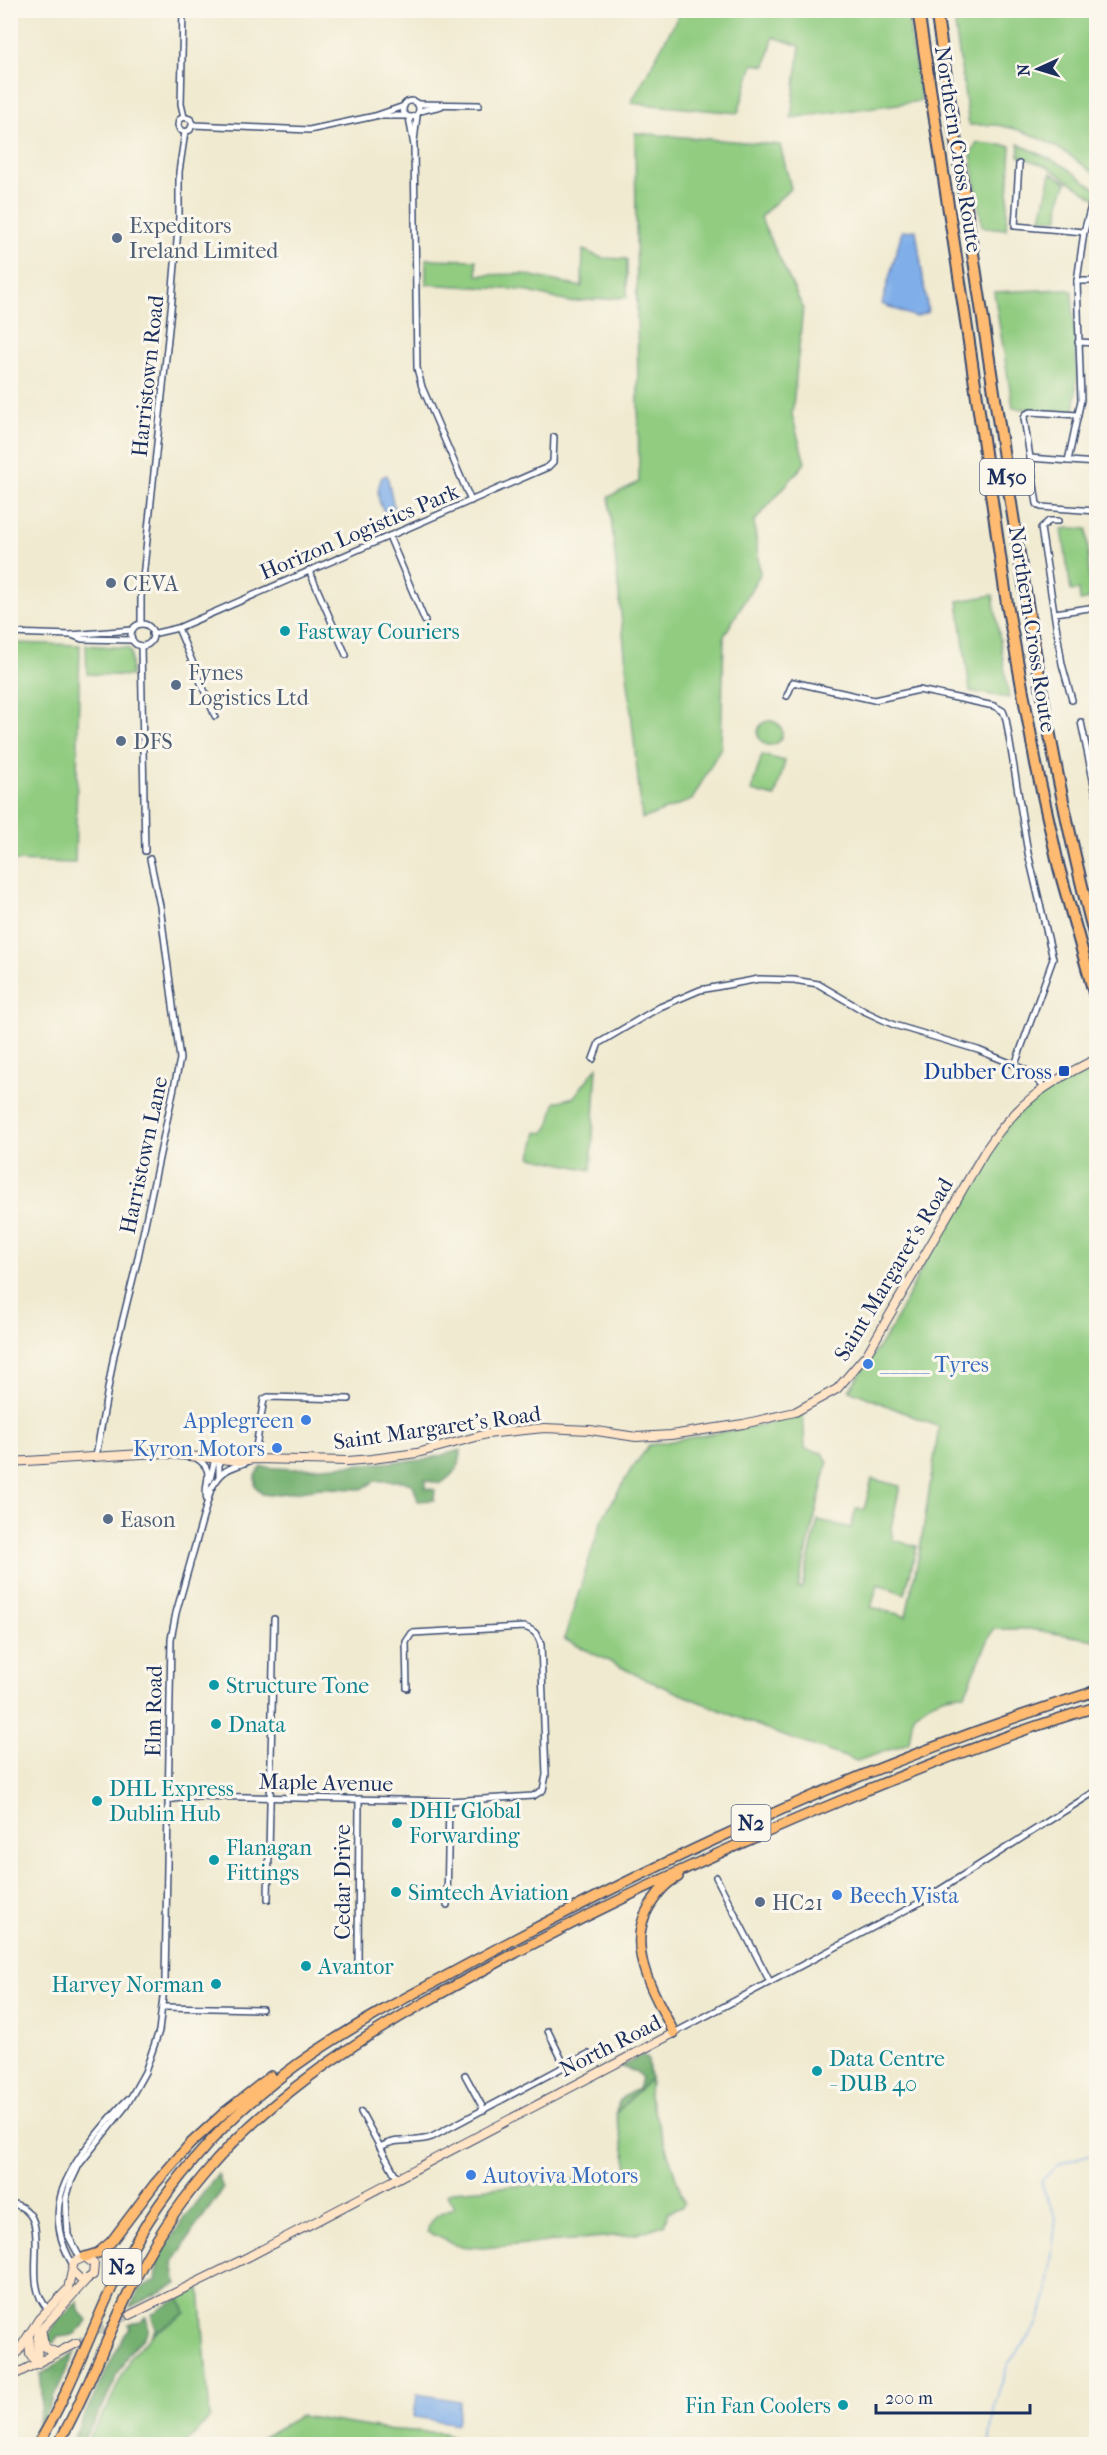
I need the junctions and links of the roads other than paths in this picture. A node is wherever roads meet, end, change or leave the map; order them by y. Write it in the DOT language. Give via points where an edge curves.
graph roads {
  1 [pos="183,10"];
  2 [pos="918,10"];
  3 [pos="936,10"];
  4 [pos="418,104"];
  5 [pos="443,105"];
  6 [pos="479,105"];
  7 [pos="404,106"];
  8 [pos="418,114"];
  9 [pos="375,116"];
  10 [pos="184,117"];
  11 [pos="407,117"];
  12 [pos="193,125"];
  13 [pos="185,132"];
  14 [pos="414,146"];
  15 [pos="1019,164"];
  16 [pos="1094,205"];
  17 [pos="1084,232"];
  18 [pos="1077,281"];
  19 [pos="1096,281"];
  20 [pos="1078,342"];
  21 [pos="1096,343"];
  22 [pos="1078,415"];
  23 [pos="554,437"];
  24 [pos="1030,458"];
  25 [pos="1068,461"];
  26 [pos="1096,463"];
  27 [pos="471,501"];
  28 [pos="1096,511"];
  29 [pos="1058,521"];
  30 [pos="389,536"];
  31 [pos="309,570"];
  32 [pos="1096,607"];
  33 [pos="1055,612"];
  34 [pos="425,621"];
  35 [pos="141,624"];
  36 [pos="178,628"];
  37 [pos="132,630"];
  38 [pos="10,633"];
  39 [pos="152,634"];
  40 [pos="71,635"];
  41 [pos="132,640"];
  42 [pos="141,645"];
  43 [pos="346,655"];
  44 [pos="1068,687"];
  45 [pos="1060,689"];
  46 [pos="787,696"];
  47 [pos="1072,700"];
  48 [pos="215,716"];
  49 [pos="1081,722"];
  50 [pos="1095,782"];
  51 [pos="1096,794"];
  52 [pos="145,851"];
  53 [pos="150,860"];
  54 [pos="1096,941"];
  55 [pos="1096,1000"];
  56 [pos="593,1059"];
  57 [pos="1096,1059"];
  58 [pos="1015,1065"];
  59 [pos="1044,1087"];
  60 [pos="349,1399"];
  61 [pos="96,1456"];
  62 [pos="194,1456"];
  63 [pos="214,1458"];
  64 [pos="254,1459"];
  65 [pos="10,1462"];
  66 [pos="219,1475"];
  67 [pos="211,1489"];
  68 [pos="207,1502"];
  69 [pos="274,1620"];
  70 [pos="407,1688"];
  71 [pos="1095,1692"];
  72 [pos="1096,1707"];
  73 [pos="168,1791"];
  74 [pos="1096,1791"];
  75 [pos="194,1796"];
  76 [pos="270,1798"];
  77 [pos="359,1799"];
  78 [pos="168,1800"];
  79 [pos="449,1801"];
  80 [pos="746,1840"];
  81 [pos="716,1877"];
  82 [pos="268,1899"];
  83 [pos="447,1905"];
  84 [pos="474,1961"];
  85 [pos="358,1966"];
  86 [pos="770,1982"];
  87 [pos="163,2007"];
  88 [pos="262,2008"];
  89 [pos="548,2031"];
  90 [pos="674,2032"];
  91 [pos="588,2054"];
  92 [pos="565,2066"];
  93 [pos="465,2074"];
  94 [pos="129,2097"];
  95 [pos="484,2110"];
  96 [pos="361,2112"];
  97 [pos="380,2147"];
  98 [pos="397,2178"];
  99 [pos="10,2204"];
  100 [pos="82,2258"];
  101 [pos="73,2269"];
  102 [pos="87,2279"];
  103 [pos="48,2309"];
  104 [pos="130,2315"];
  105 [pos="44,2326"];
  106 [pos="29,2335"];
  107 [pos="76,2343"];
  108 [pos="57,2353"];
  109 [pos="10,2364"];
  110 [pos="37,2364"];
  111 [pos="10,2377"];
  112 [pos="38,2445"];
  113 [pos="58,2445"];
  1 -- 10 [label="street"];
  2 -- 55 [label="highway, Northern Cross Route / M50" via="1007,604 1059,868"];
  3 -- 54 [label="highway, Northern Cross Route / M50" via="1026,600 1052,751"];
  4 -- 5 [label="street"];
  4 -- 7 [label="street" via="411,101"];
  4 -- 8 [label="street"];
  5 -- 6 [label="street"];
  5 -- 8 [label="street"];
  7 -- 9 [label="street"];
  7 -- 11 [label="street"];
  8 -- 11 [label="street"];
  8 -- 14 [label="street"];
  9 -- 11 [label="street"];
  9 -- 12 [label="street" via="309,130"];
  10 -- 12 [label="street" via="190,118"];
  10 -- 13 [label="street" via="177,125"];
  11 -- 14 [label="street"];
  12 -- 13 [label="street"];
  13 -- 35 [label="street, Harristown Road"];
  14 -- 27 [label="street" via="417,368"];
  15 -- 17 [label="street" via="1015,226"];
  16 -- 17 [label="street"];
  17 -- 18 [label="street"];
  18 -- 19 [label="street"];
  18 -- 20 [label="street"];
  20 -- 21 [label="street"];
  20 -- 22 [label="street"];
  22 -- 24 [label="street" via="1026,414"];
  22 -- 25 [label="street"];
  23 -- 27 [label="street, Horizon Logistics Park" via="553,462 548,467"];
  24 -- 25 [label="street"];
  24 -- 28 [label="street" via="1037,504"];
  25 -- 26 [label="street"];
  27 -- 30 [label="street, Horizon Logistics Park"];
  29 -- 33 [label="street" via="1048,521 1041,528"];
  30 -- 31 [label="street, Horizon Logistics Park"];
  30 -- 34 [label="street"];
  31 -- 36 [label="street, Horizon Logistics Park"];
  31 -- 43 [label="street"];
  32 -- 33 [label="street"];
  33 -- 44 [label="street"];
  35 -- 37 [label="street"];
  35 -- 39 [label="street"];
  36 -- 39 [label="street, Horizon Logistics Park"];
  36 -- 48 [label="street"];
  37 -- 40 [label="street"];
  37 -- 41 [label="street"];
  38 -- 40 [label="street"];
  39 -- 42 [label="street" via="148,644"];
  40 -- 41 [label="street" via="82,639"];
  41 -- 42 [label="street"];
  42 -- 52 [label="street"];
  44 -- 45 [label="street"];
  44 -- 47 [label="street"];
  46 -- 58 [label="street" via="793,682 874,700 919,690 1003,711 1028,853 1052,955"];
  49 -- 50 [label="street"];
  50 -- 51 [label="street"];
  53 -- 61 [label="street, Harristown Lane" via="180,1059 114,1355"];
  56 -- 58 [label="street" via="599,1043 660,1007 700,990 759,979 818,984 877,1018"];
  57 -- 59 [label="main road, Saint Margaret's Road"];
  58 -- 59 [label="street"];
  59 -- 64 [label="main road, Saint Margaret's Road" via="996,1134 853,1373 837,1389 795,1412 671,1436 636,1437 544,1428 487,1434 417,1453 367,1460"];
  60 -- 64 [label="street" via="268,1396 264,1400"];
  61 -- 62 [label="main road, Saint Margaret's Road"];
  61 -- 65 [label="main road, Saint Margaret's Road"];
  62 -- 63 [label="main road, Saint Margaret's Road"];
  62 -- 68 [label="street, Elm Road" via="207,1469"];
  63 -- 64 [label="main road, Saint Margaret's Road" via="227,1455"];
  63 -- 66 [label="street" via="219,1464"];
  63 -- 67 [label="street, Elm Road"];
  64 -- 66 [label="street" via="231,1466"];
  66 -- 67 [label="street, Elm Road"];
  67 -- 68 [label="street, Elm Road"];
  68 -- 73 [label="street, Elm Road" via="171,1639"];
  69 -- 76 [label="street"];
  70 -- 79 [label="street, Maple Avenue" via="406,1642 412,1633 524,1628 538,1636 546,1775 543,1790 533,1796"];
  71 -- 84 [label="highway, N2" via="915,1755 787,1807 615,1887"];
  72 -- 80 [label="highway, N2" via="935,1763"];
  73 -- 75 [label="street, Maple Avenue"];
  73 -- 78 [label="street, Elm Road"];
  74 -- 86 [label="street, North Road" via="919,1903"];
  75 -- 76 [label="street, Maple Avenue"];
  75 -- 78 [label="street, Maple Avenue"];
  76 -- 77 [label="street, Maple Avenue"];
  76 -- 82 [label="street"];
  77 -- 79 [label="street, Maple Avenue"];
  77 -- 85 [label="street, Cedar Drive"];
  78 -- 87 [label="street, Elm Road"];
  79 -- 83 [label="street"];
  80 -- 90 [label="highway" via="674,1878 645,1913 639,1940 643,1969"];
  80 -- 113 [label="highway, N2" via="569,1925 414,2009 328,2062 263,2113 201,2177 158,2237"];
  81 -- 86 [label="street"];
  84 -- 100 [label="highway" via="346,2025 249,2092 172,2164 111,2242 98,2253"];
  84 -- 112 [label="highway, N2" via="308,2055 247,2104 194,2158 126,2258 64,2397"];
  86 -- 90 [label="street, North Road"];
  87 -- 88 [label="street"];
  87 -- 94 [label="street, Elm Road" via="154,2050"];
  89 -- 92 [label="street"];
  90 -- 98 [label="main road, North Road"];
  91 -- 92 [label="street"];
  92 -- 95 [label="street"];
  93 -- 95 [label="street"];
  94 -- 100 [label="street, Elm Road" via="79,2164 66,2199 68,2235"];
  94 -- 101 [label="street, Elm Road" via="84,2150 66,2179 58,2214 59,2233"];
  95 -- 97 [label="street" via="426,2139 395,2139"];
  96 -- 97 [label="street"];
  97 -- 98 [label="street"];
  98 -- 104 [label="main road, North Road"];
  99 -- 103 [label="street" via="21,2206 34,2219 35,2279"];
  100 -- 101 [label="main road"];
  100 -- 102 [label="main road" via="92,2260 95,2267"];
  101 -- 102 [label="main road" via="80,2279"];
  101 -- 103 [label="main road" via="68,2289"];
  102 -- 105 [label="main road"];
  103 -- 106 [label="main road"];
  105 -- 108 [label="main road" via="42,2343"];
  105 -- 110 [label="main road" via="37,2337"];
  106 -- 109 [label="main road"];
  106 -- 110 [label="main road" via="30,2354"];
  107 -- 108 [label="main road"];
  108 -- 110 [label="main road"];
  110 -- 111 [label="main road"];
}
